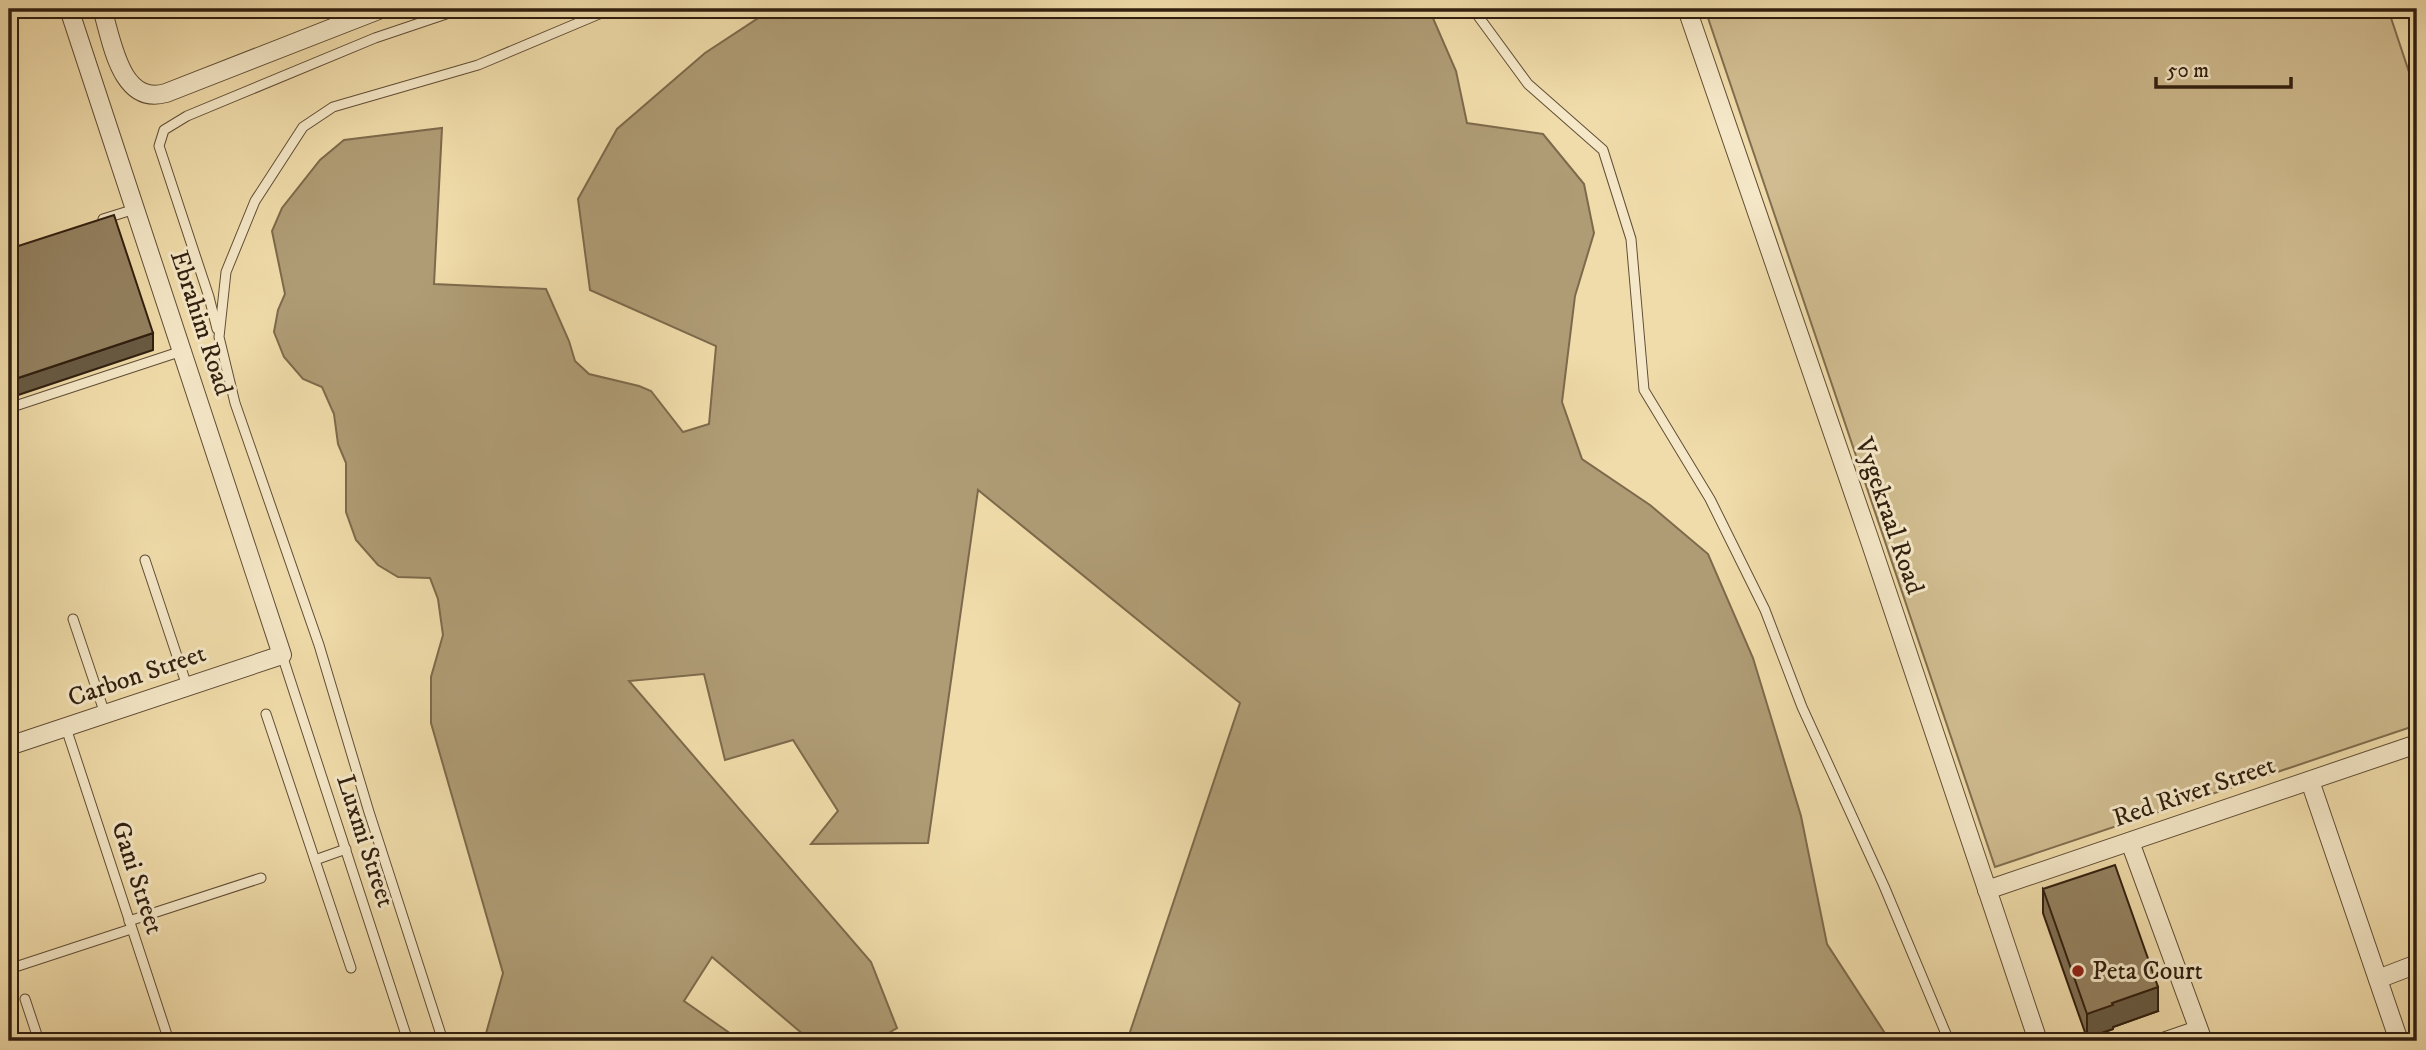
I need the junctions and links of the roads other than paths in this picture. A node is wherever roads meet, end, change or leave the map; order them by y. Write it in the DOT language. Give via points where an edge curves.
graph roads {
  1 [pos="69,9"];
  2 [pos="102,9"];
  3 [pos="330,9"];
  4 [pos="381,9"];
  5 [pos="461,9"];
  6 [pos="611,9"];
  7 [pos="1473,9"];
  8 [pos="1687,9"];
  9 [pos="335,27"];
  10 [pos="135,209"];
  11 [pos="87,225"];
  12 [pos="219,337"];
  13 [pos="182,351"];
  14 [pos="9,408"];
  15 [pos="145,560"];
  16 [pos="73,619"];
  17 [pos="282,654"];
  18 [pos="187,687"];
  19 [pos="105,714"];
  20 [pos="266,714"];
  21 [pos="66,727"];
  22 [pos="9,746"];
  23 [pos="2416,749"];
  24 [pos="2310,781"];
  25 [pos="2130,842"];
  26 [pos="346,849"];
  27 [pos="315,860"];
  28 [pos="261,878"];
  29 [pos="1987,890"];
  30 [pos="130,925"];
  31 [pos="2417,964"];
  32 [pos="351,968"];
  33 [pos="9,969"];
  34 [pos="2378,979"];
  35 [pos="25,999"];
  36 [pos="2201,1035"];
  37 [pos="39,1041"];
  38 [pos="169,1041"];
  39 [pos="408,1041"];
  40 [pos="443,1041"];
  41 [pos="1949,1041"];
  42 [pos="2038,1041"];
  43 [pos="2166,1041"];
  44 [pos="2399,1041"];
  1 -- 10 [label="street, Ebrahim Road"];
  2 -- 9 [label="street" via="127,81 138,92 152,96"];
  3 -- 9 [label="street"];
  4 -- 9 [label="street"];
  5 -- 12 [label="lane" via="375,38 187,116 164,130 159,146"];
  6 -- 12 [label="lane" via="478,65 333,107 303,127 255,201 226,272"];
  7 -- 41 [label="lane" via="1528,84 1603,150 1631,239 1644,390 1710,499 1765,610 1802,708"];
  8 -- 29 [label="street, Vygekraal Road"];
  10 -- 11 [label="lane"];
  10 -- 13 [label="street, Ebrahim Road"];
  12 -- 40 [label="lane" via="235,403 319,645"];
  13 -- 14 [label="lane"];
  13 -- 17 [label="street, Ebrahim Road"];
  15 -- 18 [label="lane"];
  16 -- 19 [label="lane"];
  17 -- 18 [label="street, Carbon Street"];
  17 -- 26 [label="lane, Luxmi Street"];
  18 -- 19 [label="street, Carbon Street"];
  19 -- 21 [label="street, Carbon Street"];
  20 -- 27 [label="lane"];
  21 -- 22 [label="street, Carbon Street"];
  21 -- 30 [label="lane, Gani Street"];
  23 -- 24 [label="street, Red River Street"];
  24 -- 25 [label="street, Red River Street"];
  24 -- 34 [label="street"];
  25 -- 29 [label="street, Red River Street"];
  25 -- 36 [label="street"];
  26 -- 27 [label="lane"];
  26 -- 39 [label="lane, Luxmi Street"];
  27 -- 32 [label="lane"];
  28 -- 30 [label="lane"];
  29 -- 42 [label="street, Vygekraal Road"];
  30 -- 33 [label="lane"];
  30 -- 38 [label="lane, Gani Street"];
  31 -- 34 [label="street"];
  34 -- 44 [label="street"];
  35 -- 37 [label="lane"];
  36 -- 43 [label="street"];
}
